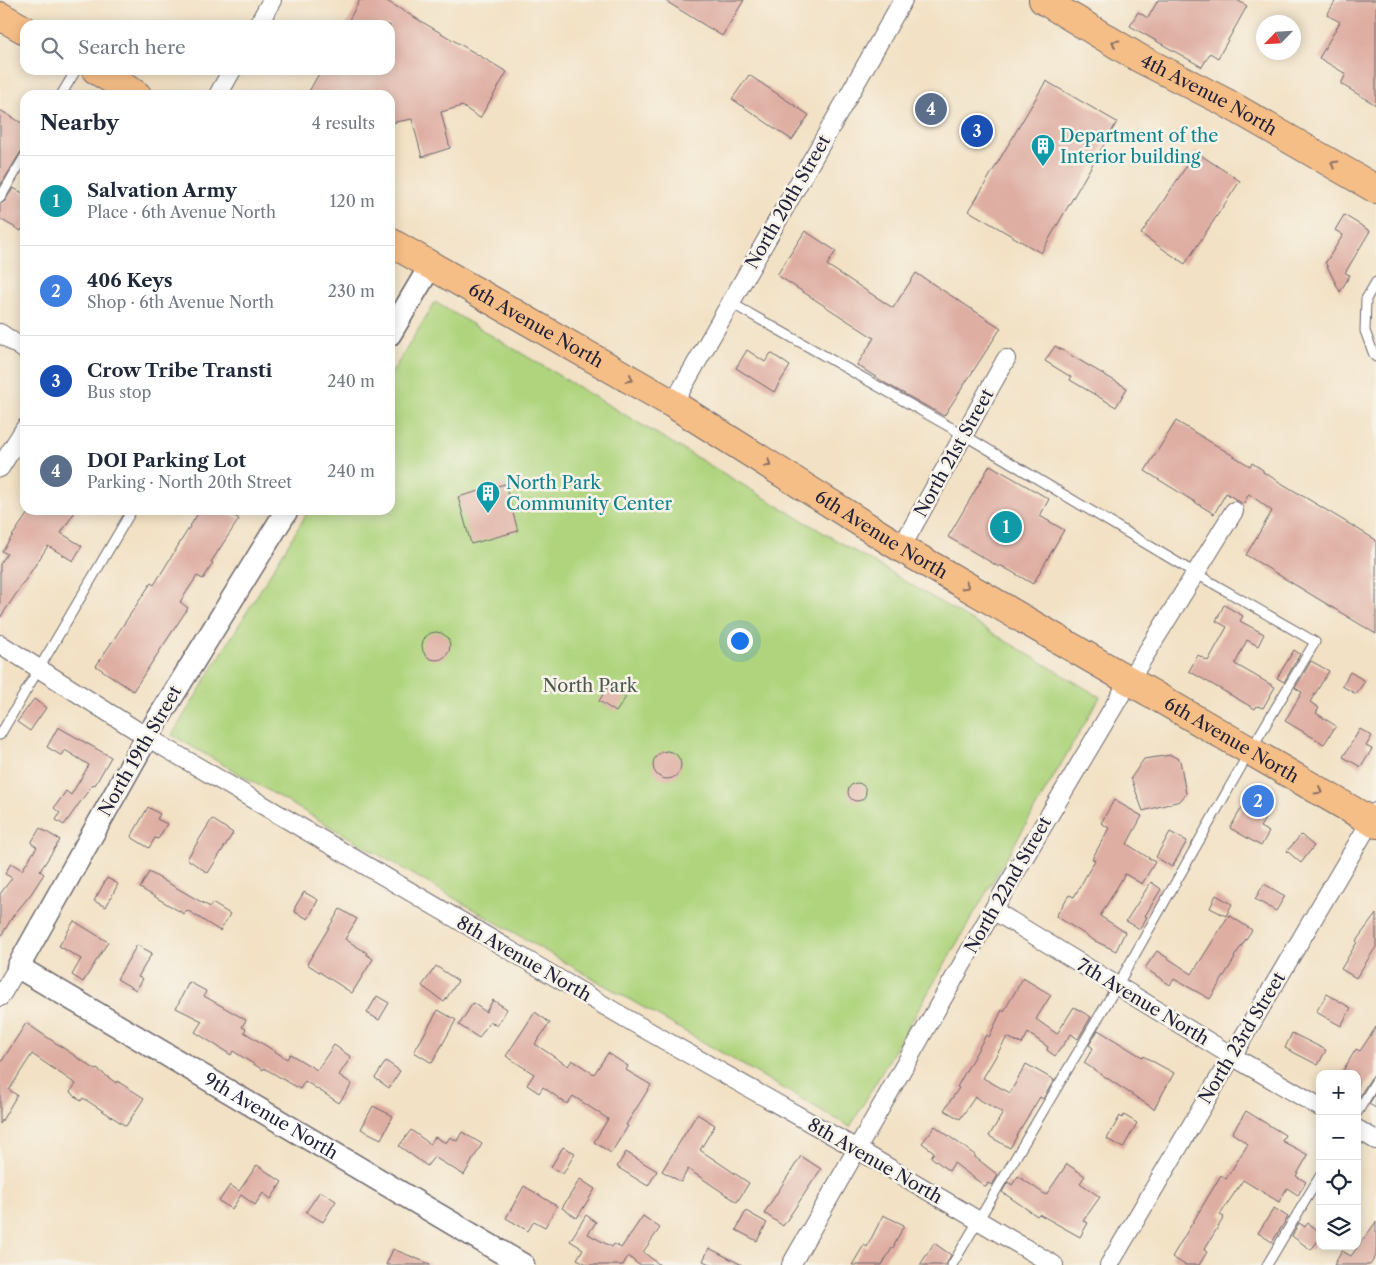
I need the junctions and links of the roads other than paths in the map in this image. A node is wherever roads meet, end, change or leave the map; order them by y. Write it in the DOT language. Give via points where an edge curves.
graph roads {
  1 [pos="272,0"];
  2 [pos="902,0"];
  3 [pos="1050,2"];
  4 [pos="0,16"];
  5 [pos="261,20"];
  6 [pos="20,27"];
  7 [pos="73,75"];
  8 [pos="104,75"];
  9 [pos="229,75"];
  10 [pos="64,90"];
  11 [pos="129,90"];
  12 [pos="221,90"];
  13 [pos="20,164"];
  14 [pos="1376,189"];
  15 [pos="0,198"];
  16 [pos="395,245"];
  17 [pos="431,266"];
  18 [pos="1376,282"];
  19 [pos="731,303"];
  20 [pos="395,326"];
  21 [pos="0,333"];
  22 [pos="20,347"];
  23 [pos="1376,357"];
  24 [pos="1006,359"];
  25 [pos="673,404"];
  26 [pos="20,436"];
  27 [pos="964,436"];
  28 [pos="0,468"];
  29 [pos="1234,511"];
  30 [pos="129,515"];
  31 [pos="283,515"];
  32 [pos="902,548"];
  33 [pos="1195,573"];
  34 [pos="0,644"];
  35 [pos="39,669"];
  36 [pos="1129,681"];
  37 [pos="0,735"];
  38 [pos="147,737"];
  39 [pos="1250,751"];
  40 [pos="1374,819"];
  41 [pos="993,910"];
  42 [pos="18,967"];
  43 [pos="1117,986"];
  44 [pos="0,996"];
  45 [pos="1232,1056"];
  46 [pos="1376,1081"];
  47 [pos="1316,1105"];
  48 [pos="1361,1106"];
  49 [pos="1361,1131"];
  50 [pos="1376,1140"];
  51 [pos="857,1150"];
  52 [pos="1316,1183"];
  53 [pos="979,1221"];
  54 [pos="524,1265"];
  55 [pos="791,1265"];
  56 [pos="952,1265"];
  57 [pos="1054,1265"];
  58 [pos="1109,1265"];
  59 [pos="1267,1265"];
  1 -- 5 [label="street"];
  2 -- 19 [label="street, North 20th Street"];
  14 -- 3 [label="main road, 4th Avenue North, one-way" via="1140,58"];
  4 -- 6 [label="main road"];
  7 -- 10 [label="lane"];
  8 -- 11 [label="main road"];
  9 -- 12 [label="street"];
  13 -- 15 [label="lane"];
  16 -- 17 [label="main road, 6th Avenue North"];
  17 -- 20 [label="street"];
  17 -- 25 [label="main road, 6th Avenue North, one-way"];
  18 -- 23 [label="lane" via="1366,299 1364,332"];
  19 -- 25 [label="street, North 20th Street"];
  19 -- 27 [label="lane"];
  21 -- 22 [label="street"];
  24 -- 27 [label="street, North 21st Street"];
  25 -- 32 [label="main road, 6th Avenue North, one-way"];
  26 -- 28 [label="street"];
  27 -- 32 [label="street, North 21st Street"];
  27 -- 33 [label="lane"];
  29 -- 33 [label="street, North 22nd Street"];
  30 -- 35 [label="lane"];
  31 -- 38 [label="street, North 19th Street"];
  32 -- 36 [label="main road, 6th Avenue North, one-way"];
  33 -- 36 [label="street, North 22nd Street"];
  33 -- 39 [label="lane" via="1315,642"];
  34 -- 35 [label="street, 8th Avenue North"];
  35 -- 37 [label="lane"];
  35 -- 38 [label="street, 8th Avenue North"];
  36 -- 39 [label="main road, 6th Avenue North"];
  36 -- 41 [label="street, North 22nd Street"];
  38 -- 42 [label="street, North 19th Street"];
  38 -- 51 [label="street, 8th Avenue North" via="625,1018"];
  39 -- 40 [label="main road, 6th Avenue North, one-way"];
  39 -- 43 [label="lane"];
  40 -- 45 [label="street, North 23rd Street"];
  41 -- 43 [label="street, 7th Avenue North"];
  41 -- 51 [label="street, North 22nd Street"];
  42 -- 44 [label="street, North 19th Street"];
  42 -- 54 [label="street, 9th Avenue North"];
  43 -- 45 [label="street, 7th Avenue North"];
  43 -- 53 [label="lane"];
  45 -- 47 [label="street, 7th Avenue North"];
  45 -- 58 [label="street, North 23rd Street"];
  46 -- 48 [label="lane"];
  49 -- 50 [label="street"];
  51 -- 53 [label="street, 8th Avenue North"];
  51 -- 55 [label="street, North 22nd Street"];
  52 -- 59 [label="lane"];
  53 -- 56 [label="lane"];
  53 -- 57 [label="street, 8th Avenue North"];
}
